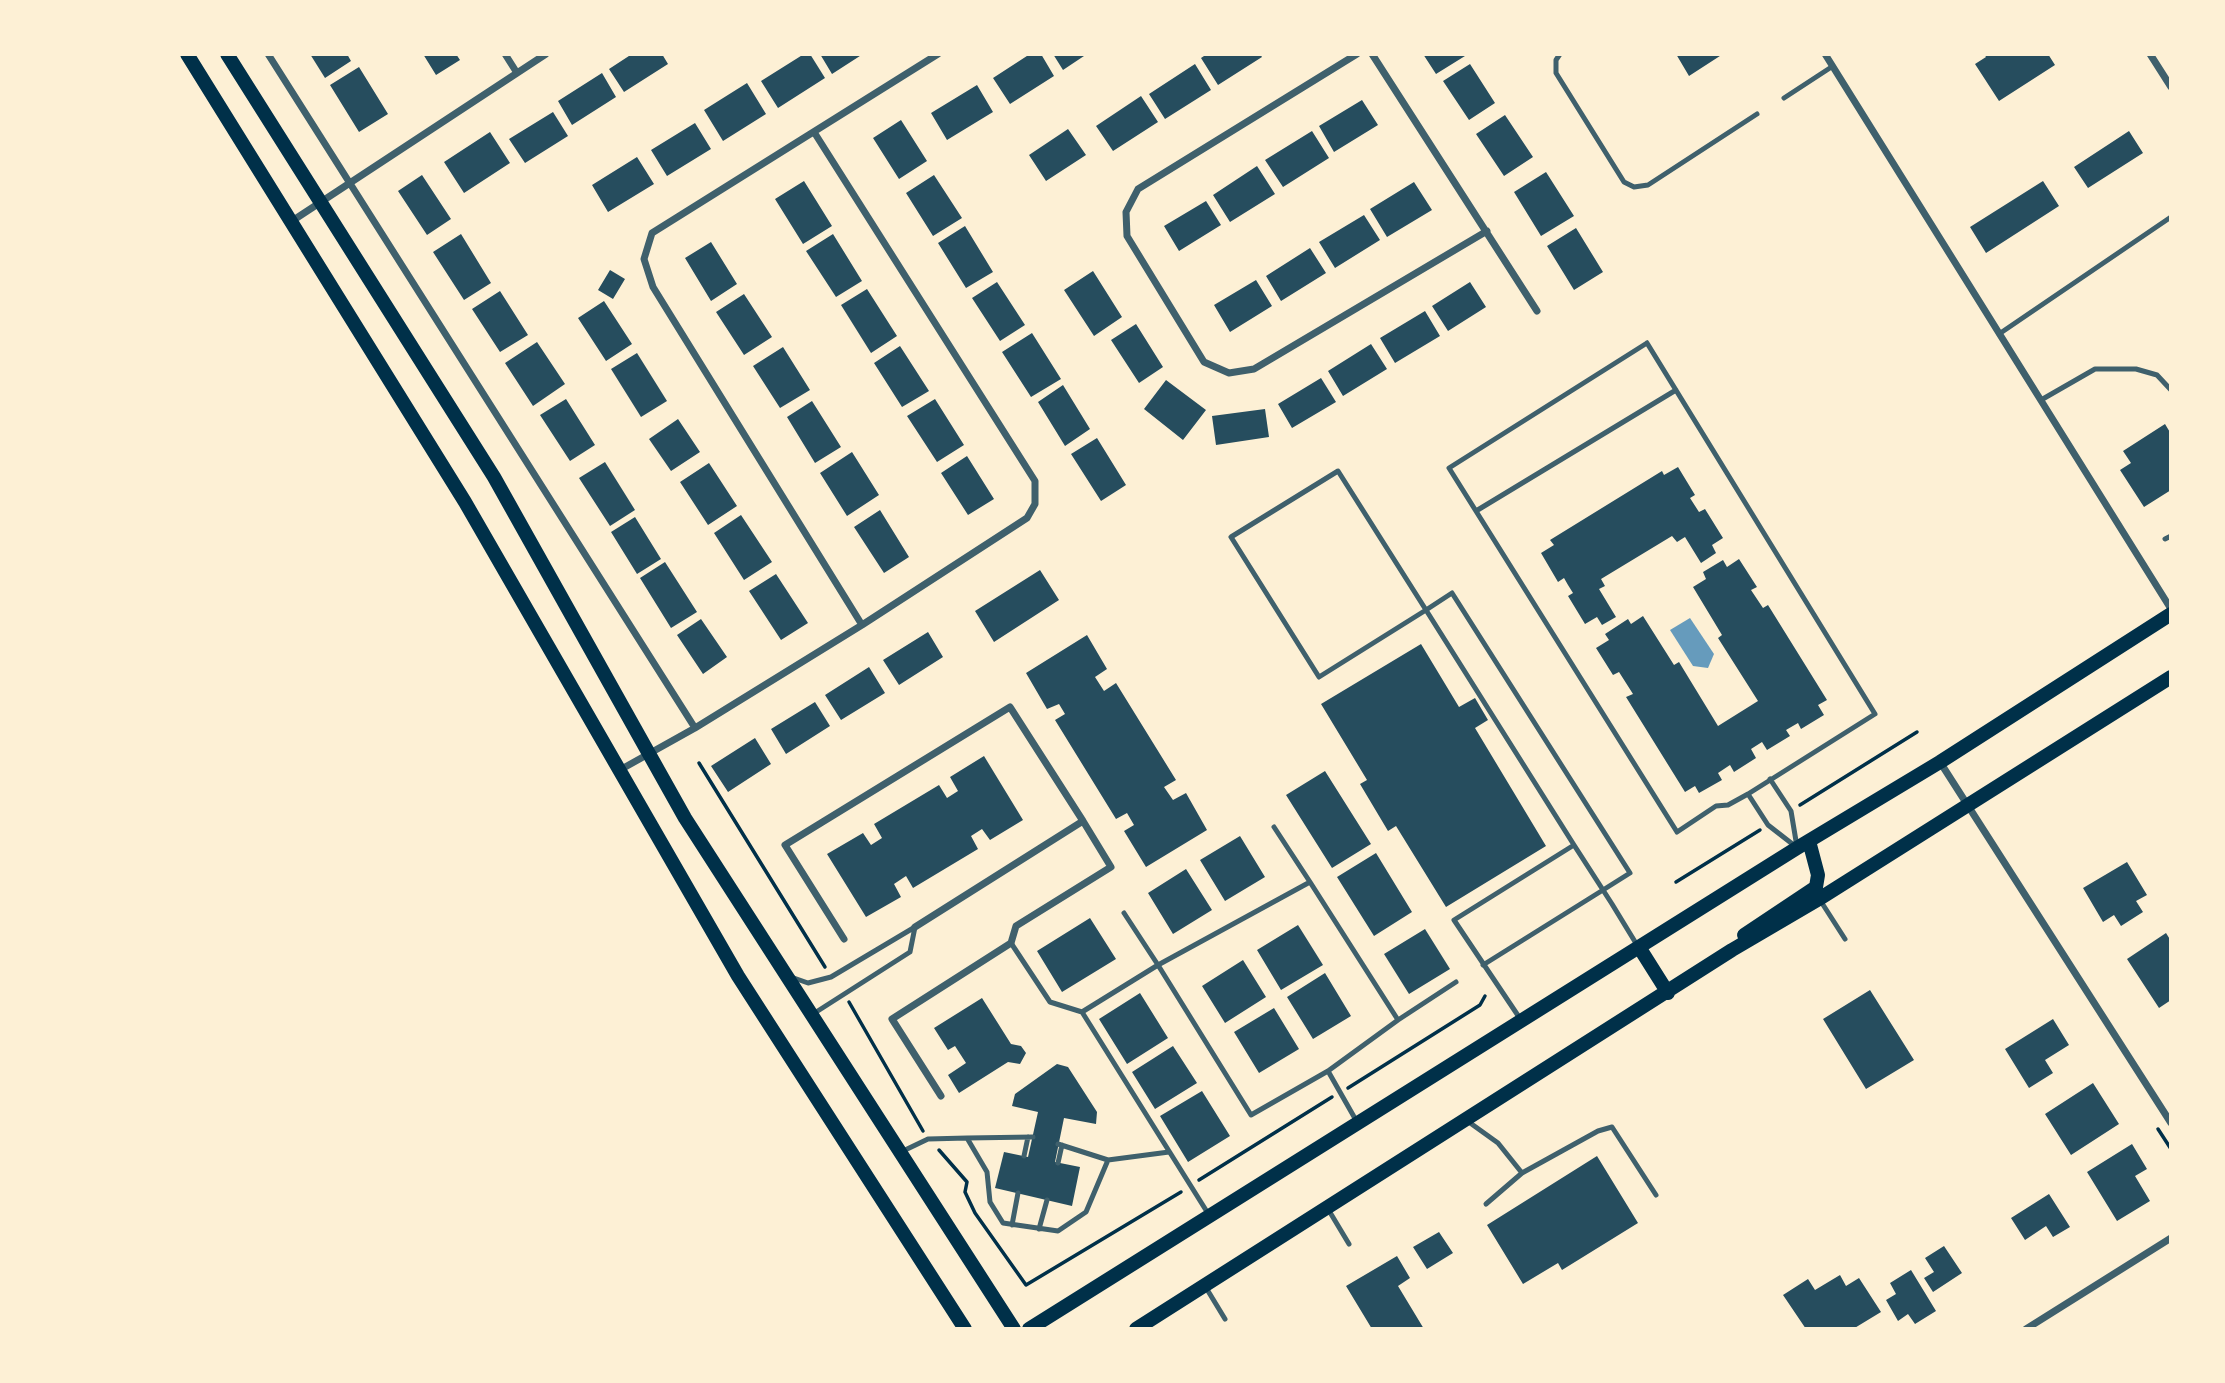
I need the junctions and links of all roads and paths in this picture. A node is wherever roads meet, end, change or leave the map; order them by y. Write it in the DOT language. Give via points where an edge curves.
graph roads {
  1 [pos="187,54"];
  2 [pos="228,54"];
  3 [pos="268,54"];
  4 [pos="505,54"];
  5 [pos="546,54"];
  6 [pos="938,54"];
  7 [pos="1357,54"];
  8 [pos="1373,54"];
  9 [pos="1560,54"];
  10 [pos="1825,54"];
  11 [pos="2150,54"];
  12 [pos="1833,66"];
  13 [pos="517,73"];
  14 [pos="2171,87"];
  15 [pos="1784,98"];
  16 [pos="1757,114"];
  17 [pos="814,132"];
  18 [pos="348,183"];
  19 [pos="320,202"];
  20 [pos="2171,217"];
  21 [pos="292,221"];
  22 [pos="1487,231"];
  23 [pos="1537,311"];
  24 [pos="1999,334"];
  25 [pos="1676,390"];
  26 [pos="2171,390"];
  27 [pos="2041,400"];
  28 [pos="1476,511"];
  29 [pos="2171,609"];
  30 [pos="1426,610"];
  31 [pos="2171,614"];
  32 [pos="862,625"];
  33 [pos="2171,677"];
  34 [pos="695,728"];
  35 [pos="649,754"];
  36 [pos="1940,762"];
  37 [pos="699,763"];
  38 [pos="618,771"];
  39 [pos="1770,779"];
  40 [pos="1748,794"];
  41 [pos="1967,807"];
  42 [pos="1083,821"];
  43 [pos="1274,827"];
  44 [pos="1803,844"];
  45 [pos="1574,845"];
  46 [pos="1310,882"];
  47 [pos="1603,890"];
  48 [pos="1819,899"];
  49 [pos="1124,913"];
  50 [pos="915,927"];
  51 [pos="844,939"];
  52 [pos="1845,939"];
  53 [pos="1011,943"];
  54 [pos="1639,947"];
  55 [pos="1732,950"];
  56 [pos="1158,965"];
  57 [pos="1483,965"];
  58 [pos="785,975"];
  59 [pos="831,977"];
  60 [pos="1456,982"];
  61 [pos="1668,993"];
  62 [pos="844,994"];
  63 [pos="1082,1012"];
  64 [pos="811,1015"];
  65 [pos="1398,1020"];
  66 [pos="1522,1021"];
  67 [pos="1328,1071"];
  68 [pos="941,1096"];
  69 [pos="913,1114"];
  70 [pos="1466,1119"];
  71 [pos="2171,1123"];
  72 [pos="1358,1124"];
  73 [pos="967,1138"];
  74 [pos="902,1152"];
  75 [pos="1169,1152"];
  76 [pos="1024,1156"];
  77 [pos="1108,1160"];
  78 [pos="1058,1163"];
  79 [pos="1522,1173"];
  80 [pos="1018,1193"];
  81 [pos="1656,1195"];
  82 [pos="1047,1200"];
  83 [pos="1486,1204"];
  84 [pos="1328,1209"];
  85 [pos="1210,1218"];
  86 [pos="1012,1225"];
  87 [pos="1039,1229"];
  88 [pos="2171,1238"];
  89 [pos="1349,1244"];
  90 [pos="1204,1284"];
  91 [pos="1225,1319"];
  92 [pos="1140,1328"];
  93 [pos="965,1329"];
  94 [pos="1014,1329"];
  95 [pos="1029,1329"];
  96 [pos="2026,1329"];
  1 -- 21 [label="main road"];
  2 -- 19 [label="main road"];
  3 -- 18 [label="street"];
  4 -- 13 [label="street"];
  5 -- 13 [label="street"];
  6 -- 17 [label="street"];
  7 -- 22 [label="street" via="1138,189 1126,212 1127,236 1204,362 1229,373 1254,369"];
  8 -- 22 [label="street"];
  9 -- 16 [label="lane" via="1556,73 1624,182 1634,187 1648,185"];
  10 -- 12 [label="street"];
  11 -- 14 [label="street"];
  12 -- 15 [label="lane"];
  12 -- 24 [label="street"];
  13 -- 18 [label="street"];
  17 -- 32 [label="street" via="652,233 644,259 653,286"];
  17 -- 32 [label="street" via="1035,481 1035,504 1027,518"];
  18 -- 19 [label="street"];
  18 -- 34 [label="street"];
  19 -- 21 [label="street"];
  19 -- 35 [label="main road" via="494,477"];
  20 -- 24 [label="lane"];
  21 -- 38 [label="main road" via="465,502"];
  22 -- 23 [label="street"];
  24 -- 27 [label="street"];
  25 -- 28 [label="lane"];
  25 -- 28 [label="lane" via="1647,343 1449,468"];
  25 -- 39 [label="lane" via="1875,714"];
  26 -- 27 [label="lane" via="2157,375 2136,369 2095,369"];
  27 -- 29 [label="street"];
  28 -- 40 [label="lane" via="1677,832 1716,806"];
  30 -- 30 [label="lane" via="1318,677 1231,537 1338,471"];
  30 -- 45 [label="lane"];
  30 -- 47 [label="lane" via="1452,593 1630,873"];
  31 -- 36 [label="main road"];
  32 -- 34 [label="street"];
  33 -- 41 [label="main road"];
  34 -- 35 [label="street"];
  35 -- 38 [label="street"];
  35 -- 58 [label="main road"];
  36 -- 41 [label="street"];
  36 -- 44 [label="main road"];
  37 -- 59 [label="path"];
  38 -- 93 [label="main road" via="738,976"];
  39 -- 40 [label="lane"];
  39 -- 44 [label="lane" via="1791,811"];
  40 -- 44 [label="lane" via="1768,825"];
  41 -- 48 [label="main road"];
  41 -- 71 [label="street"];
  42 -- 50 [label="street"];
  42 -- 51 [label="street" via="1010,707 785,845"];
  42 -- 53 [label="street" via="1111,867 1016,926"];
  43 -- 46 [label="lane"];
  44 -- 54 [label="main road"];
  44 -- 55 [label="main road" via="1818,875 1816,887 1750,929"];
  45 -- 47 [label="lane"];
  45 -- 57 [label="lane" via="1454,920"];
  46 -- 56 [label="lane"];
  46 -- 65 [label="lane"];
  47 -- 54 [label="lane"];
  47 -- 57 [label="lane"];
  48 -- 52 [label="lane"];
  48 -- 55 [label="main road"];
  49 -- 56 [label="lane"];
  50 -- 59 [label="lane"];
  50 -- 62 [label="lane" via="910,952"];
  53 -- 63 [label="lane" via="1050,1002"];
  53 -- 68 [label="street" via="892,1019"];
  54 -- 61 [label="main road"];
  54 -- 66 [label="main road"];
  55 -- 61 [label="main road"];
  56 -- 63 [label="lane"];
  56 -- 67 [label="lane" via="1251,1115"];
  57 -- 66 [label="lane"];
  58 -- 59 [label="lane" via="808,983"];
  58 -- 64 [label="main road"];
  60 -- 65 [label="lane"];
  61 -- 70 [label="main road"];
  62 -- 64 [label="lane"];
  62 -- 69 [label="path"];
  63 -- 75 [label="lane"];
  64 -- 74 [label="main road"];
  65 -- 67 [label="lane"];
  66 -- 72 [label="main road"];
  67 -- 72 [label="lane"];
  70 -- 79 [label="lane" via="1498,1143"];
  70 -- 84 [label="main road"];
  72 -- 85 [label="main road"];
  73 -- 74 [label="lane" via="928,1139"];
  73 -- 76 [label="lane" via="1030,1137"];
  73 -- 86 [label="lane" via="987,1172 990,1202 1003,1223"];
  74 -- 94 [label="main road"];
  75 -- 77 [label="lane"];
  75 -- 85 [label="lane"];
  77 -- 78 [label="lane" via="1060,1144"];
  77 -- 87 [label="lane" via="1086,1212 1058,1231"];
  79 -- 81 [label="lane" via="1612,1127"];
  79 -- 83 [label="lane"];
  80 -- 86 [label="lane"];
  82 -- 87 [label="lane"];
  84 -- 89 [label="lane"];
  84 -- 90 [label="main road"];
  85 -- 95 [label="main road"];
  86 -- 87 [label="lane"];
  88 -- 96 [label="street"];
  90 -- 91 [label="lane"];
  90 -- 92 [label="main road"];
}
